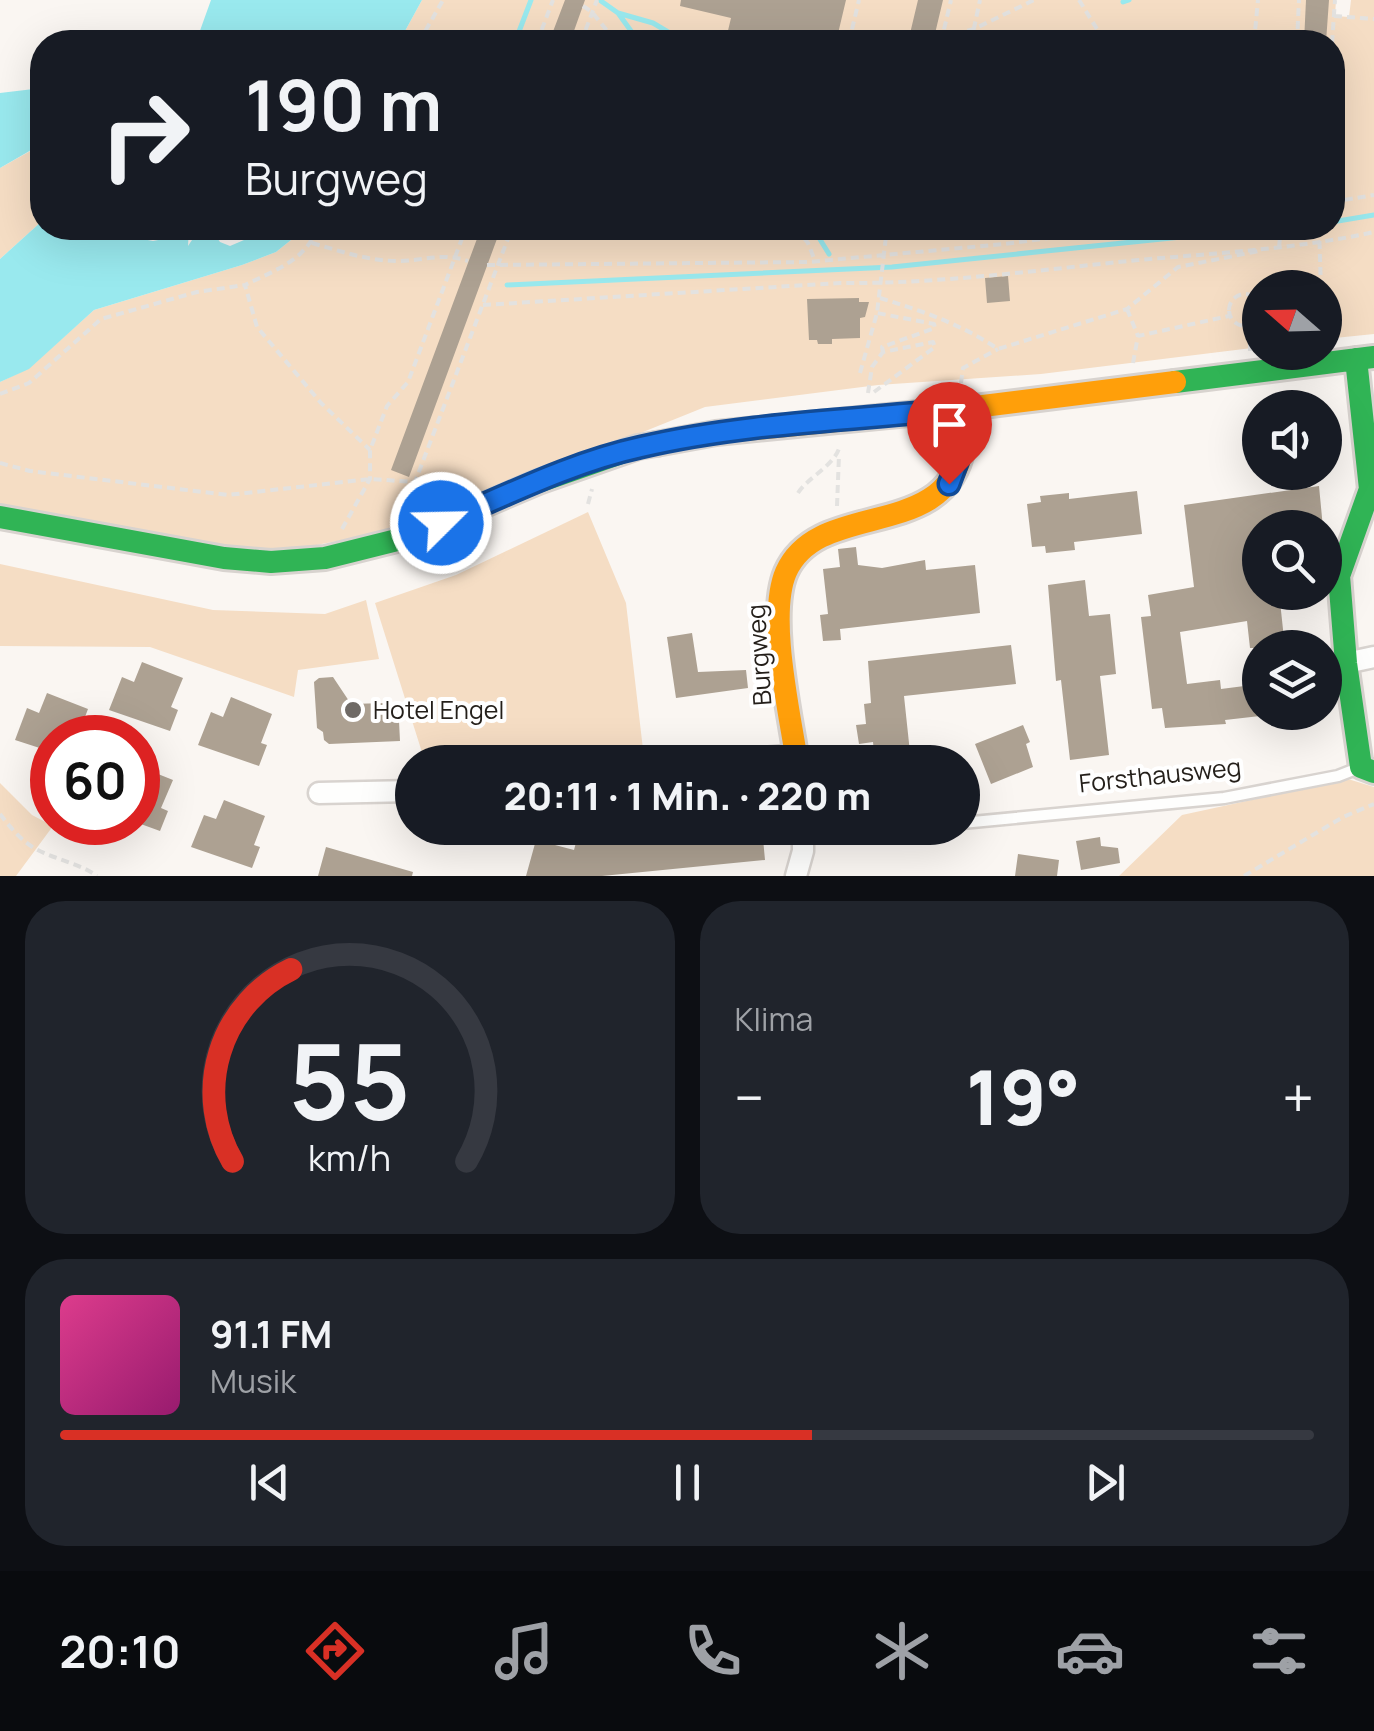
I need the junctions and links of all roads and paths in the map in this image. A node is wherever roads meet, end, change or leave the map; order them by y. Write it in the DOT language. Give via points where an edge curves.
graph roads {
  1 [pos="443,0"];
  2 [pos="554,0"];
  3 [pos="596,0"];
  4 [pos="859,0"];
  5 [pos="951,0"];
  6 [pos="980,0"];
  7 [pos="1034,0"];
  8 [pos="1079,0"];
  9 [pos="1258,0"];
  10 [pos="1299,0"];
  11 [pos="1335,0"];
  12 [pos="583,6"];
  13 [pos="592,12"];
  14 [pos="1334,16"];
  15 [pos="1374,18"];
  16 [pos="974,29"];
  17 [pos="426,30"];
  18 [pos="542,30"];
  19 [pos="585,30"];
  20 [pos="606,30"];
  21 [pos="852,30"];
  22 [pos="944,30"];
  23 [pos="971,30"];
  24 [pos="1098,30"];
  25 [pos="1255,30"];
  26 [pos="1298,30"];
  27 [pos="1333,30"];
  28 [pos="1374,195"];
  29 [pos="1345,200"];
  30 [pos="1374,232"];
  31 [pos="1345,238"];
  32 [pos="461,240"];
  33 [pos="507,240"];
  34 [pos="806,240"];
  35 [pos="886,240"];
  36 [pos="1021,240"];
  37 [pos="1279,240"];
  38 [pos="1318,240"];
  39 [pos="1337,240"];
  40 [pos="312,242"];
  41 [pos="1318,244"];
  42 [pos="1279,247"];
  43 [pos="455,256"];
  44 [pos="884,256"];
  45 [pos="468,261"];
  46 [pos="815,261"];
  47 [pos="487,265"];
  48 [pos="498,265"];
  49 [pos="1320,270"];
  50 [pos="882,283"];
  51 [pos="244,286"];
  52 [pos="880,298"];
  53 [pos="483,305"];
  54 [pos="1127,308"];
  55 [pos="878,313"];
  56 [pos="1230,316"];
  57 [pos="1138,336"];
  58 [pos="998,350"];
  59 [pos="883,352"];
  60 [pos="1365,358"];
  61 [pos="860,373"];
  62 [pos="1128,388"];
  63 [pos="0,394"];
  64 [pos="959,409"];
  65 [pos="853,421"];
  66 [pos="370,450"];
  67 [pos="839,453"];
  68 [pos="0,463"];
  69 [pos="370,480"];
  70 [pos="798,493"];
  71 [pos="1372,498"];
  72 [pos="0,517"];
  73 [pos="837,530"];
  74 [pos="325,558"];
  75 [pos="1374,658"];
  76 [pos="1346,663"];
  77 [pos="794,745"];
  78 [pos="1368,770"];
  79 [pos="395,790"];
  80 [pos="319,792"];
  81 [pos="1374,804"];
  82 [pos="0,814"];
  83 [pos="980,821"];
  84 [pos="802,845"];
  85 [pos="97,876"];
  86 [pos="796,876"];
  87 [pos="1244,876"];
  1 -- 17 [label="path"];
  2 -- 18 [label="path"];
  3 -- 13 [label="path"];
  4 -- 21 [label="path"];
  5 -- 22 [label="path"];
  6 -- 16 [label="path"];
  7 -- 16 [label="path"];
  8 -- 24 [label="path"];
  9 -- 25 [label="path"];
  10 -- 26 [label="path"];
  11 -- 14 [label="path"];
  12 -- 13 [label="path"];
  13 -- 19 [label="path"];
  13 -- 20 [label="path"];
  14 -- 15 [label="path"];
  14 -- 27 [label="path"];
  16 -- 23 [label="path"];
  28 -- 29 [label="path"];
  30 -- 31 [label="path"];
  32 -- 43 [label="path"];
  33 -- 48 [label="path"];
  34 -- 46 [label="path"];
  35 -- 44 [label="path"];
  36 -- 44 [label="path"];
  37 -- 42 [label="path"];
  38 -- 41 [label="path"];
  39 -- 41 [label="path"];
  40 -- 43 [label="path" via="362,258"];
  40 -- 51 [label="path" via="296,259"];
  41 -- 42 [label="path"];
  41 -- 49 [label="path"];
  42 -- 50 [label="path"];
  42 -- 54 [label="path" via="1178,267"];
  43 -- 45 [label="path"];
  43 -- 66 [label="path" via="408,382 387,406"];
  44 -- 46 [label="path"];
  44 -- 50 [label="path"];
  46 -- 48 [label="path"];
  47 -- 48 [label="path"];
  48 -- 53 [label="path"];
  50 -- 52 [label="path"];
  50 -- 53 [label="path"];
  51 -- 63 [label="path" via="100,319 30,383"];
  51 -- 66 [label="path" via="257,326"];
  52 -- 55 [label="path"];
  52 -- 58 [label="path" via="957,325"];
  53 -- 69 [label="path" via="415,482"];
  54 -- 57 [label="path"];
  54 -- 58 [label="path"];
  55 -- 59 [label="path" via="935,328"];
  55 -- 61 [label="path"];
  56 -- 56 [label="path" via="1237,296 1258,300 1260,318 1250,326 1235,326"];
  56 -- 57 [label="path"];
  57 -- 62 [label="path"];
  58 -- 64 [label="path" via="963,368"];
  59 -- 59 [label="path" via="872,367 868,395 936,347 933,342"];
  60 -- 62 [label="main road"];
  60 -- 71 [label="main road, Forsthausweg"];
  62 -- 64 [label="main road"];
  64 -- 65 [label="main road"];
  64 -- 73 [label="main road, Burgweg" via="963,447 949,484 922,507"];
  65 -- 67 [label="path" via="854,442 840,443"];
  65 -- 74 [label="main road" via="638,447 409,537"];
  66 -- 69 [label="path"];
  67 -- 70 [label="path"];
  67 -- 73 [label="path"];
  68 -- 69 [label="path" via="228,496"];
  69 -- 74 [label="path"];
  71 -- 76 [label="main road, Forsthausweg" via="1339,576"];
  72 -- 74 [label="main road" via="224,558"];
  73 -- 77 [label="main road, Burgweg" via="808,545 787,570 779,605"];
  75 -- 76 [label="street"];
  76 -- 78 [label="main road, Forsthausweg"];
  78 -- 83 [label="lane, Forsthausweg" via="1224,798"];
  79 -- 80 [label="street"];
  81 -- 87 [label="path" via="1342,816"];
  82 -- 85 [label="path" via="36,849"];
  84 -- 86 [label="street"];
}
